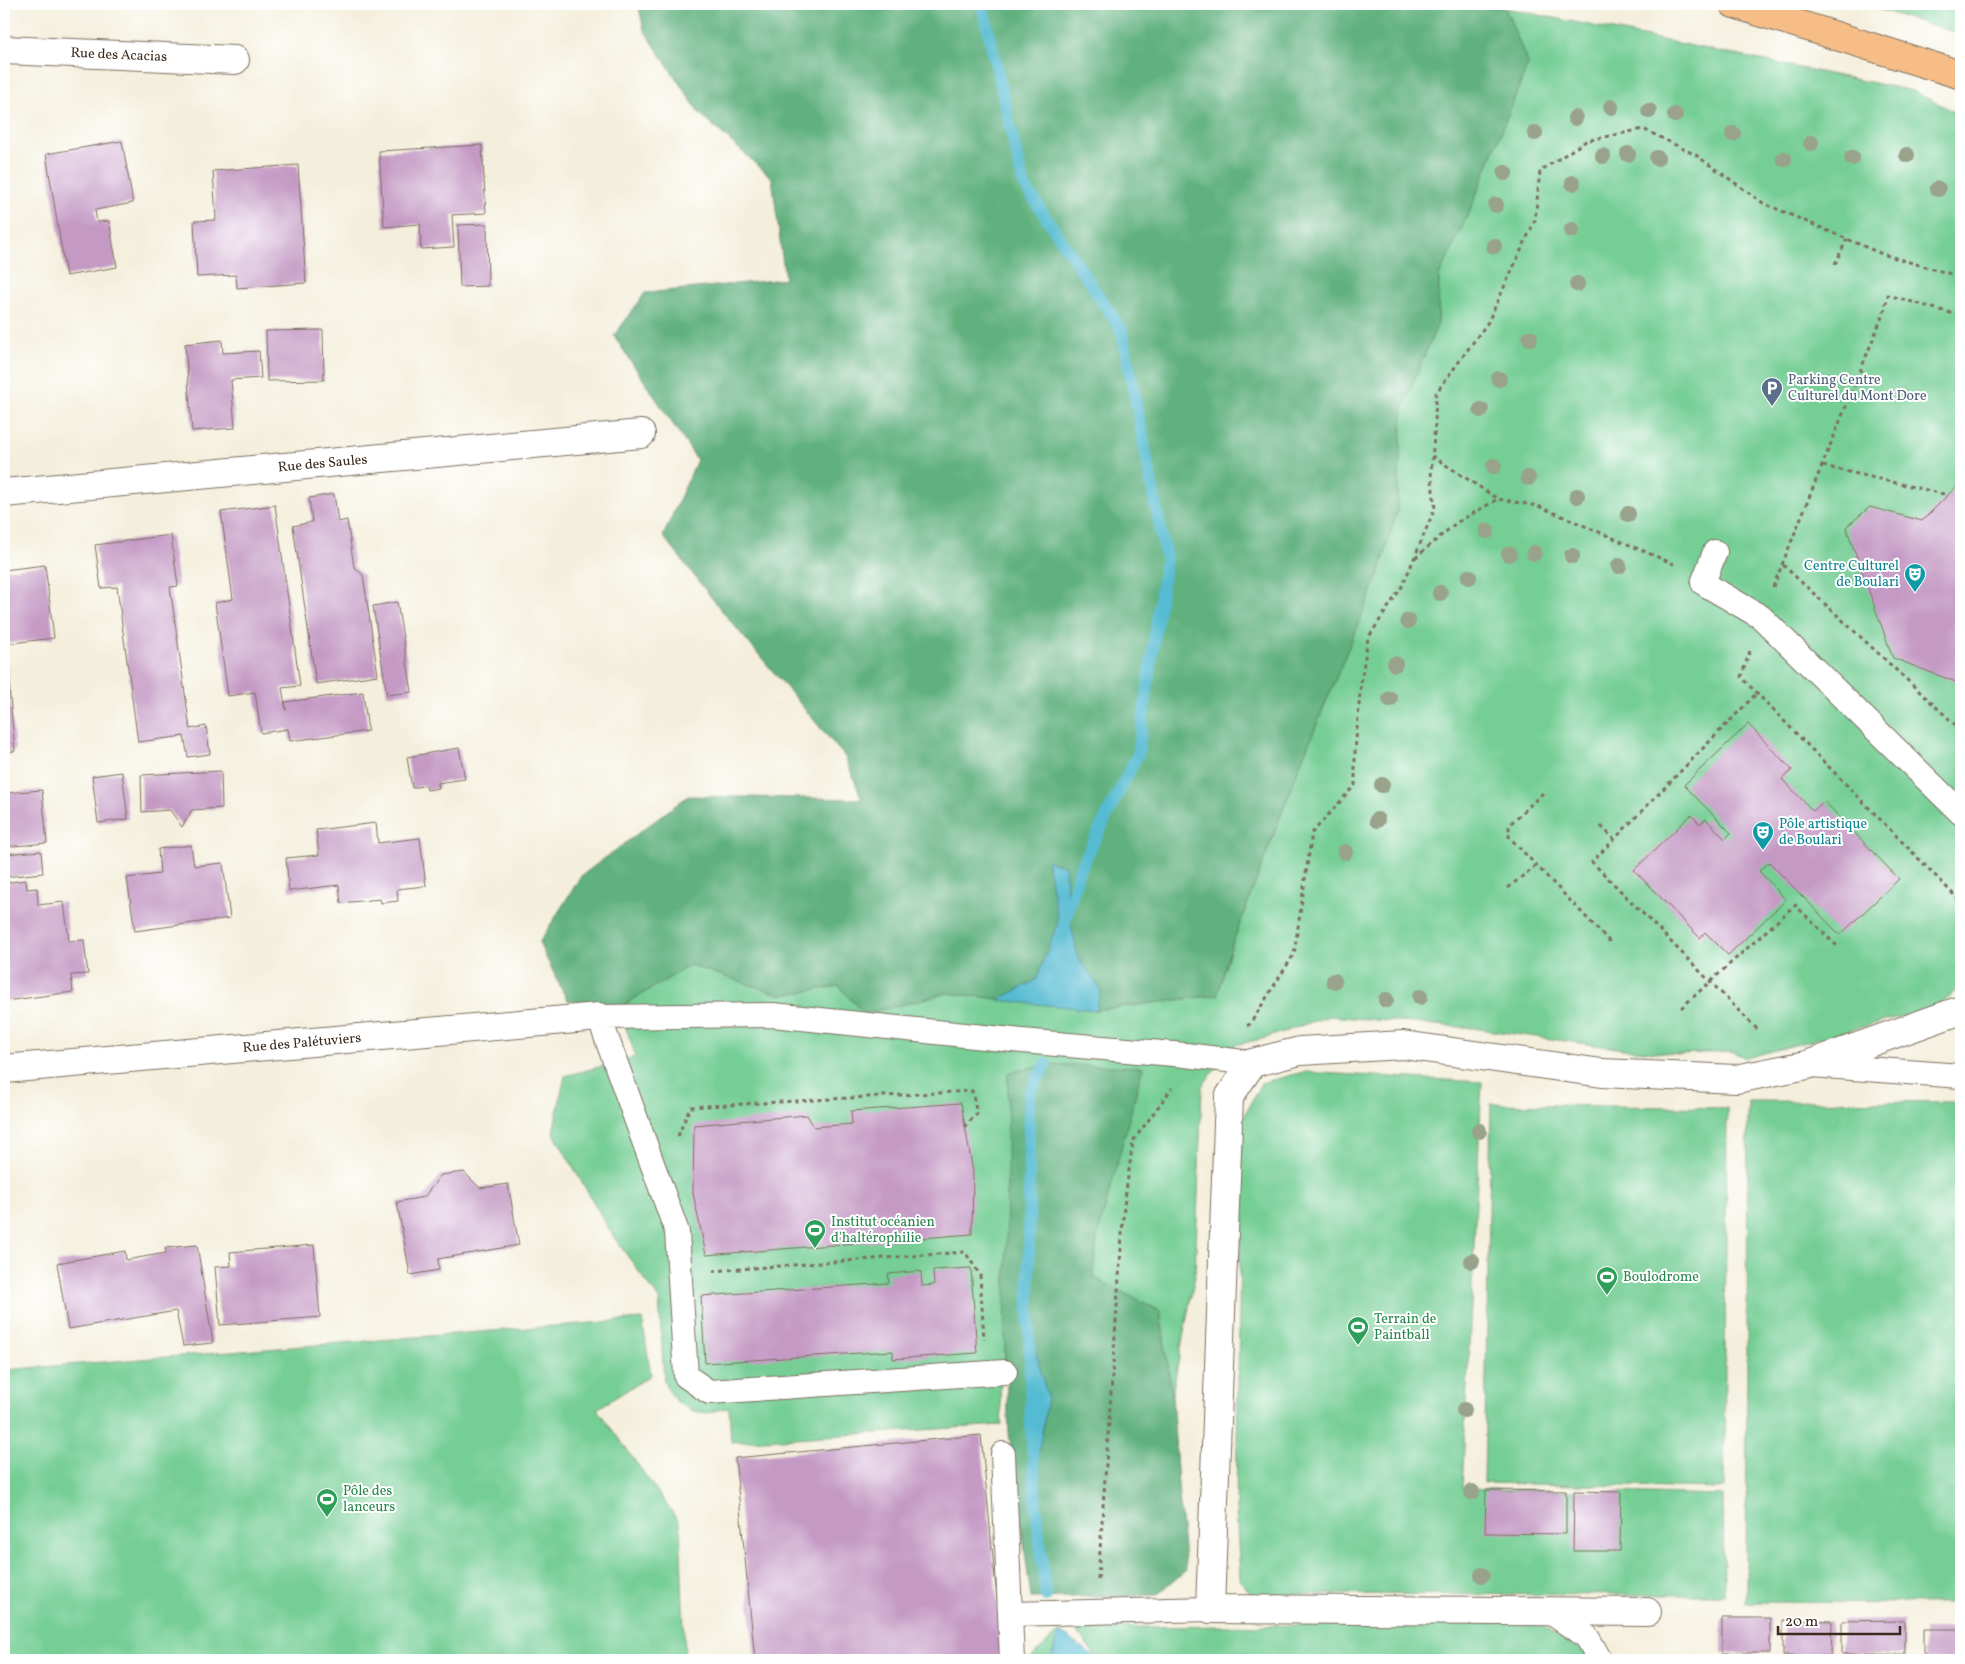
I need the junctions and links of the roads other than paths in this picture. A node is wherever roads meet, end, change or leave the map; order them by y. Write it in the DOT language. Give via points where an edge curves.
graph roads {
  1 [pos="1734,4"];
  2 [pos="4,50"];
  3 [pos="235,60"];
  4 [pos="1961,75"];
  5 [pos="641,434"];
  6 [pos="4,493"];
  7 [pos="1715,552"];
  8 [pos="1961,813"];
  9 [pos="1961,1010"];
  10 [pos="599,1017"];
  11 [pos="1252,1063"];
  12 [pos="1806,1065"];
  13 [pos="4,1069"];
  14 [pos="1961,1076"];
  15 [pos="1005,1372"];
  16 [pos="1003,1454"];
  17 [pos="1210,1609"];
  18 [pos="1549,1611"];
  19 [pos="1647,1612"];
  20 [pos="1010,1614"];
  21 [pos="1012,1660"];
  22 [pos="1600,1660"];
  1 -- 4 [label="main road"];
  2 -- 3 [label="street, Rue des Acacias"];
  5 -- 6 [label="street, Rue des Saules"];
  7 -- 8 [label="lane" via="1703,583 1761,616"];
  9 -- 12 [label="street"];
  10 -- 11 [label="lane" via="773,1016"];
  10 -- 13 [label="street, Rue des Palétuviers"];
  10 -- 15 [label="lane" via="677,1232 686,1376 709,1392"];
  11 -- 12 [label="street" via="1300,1051 1403,1045 1602,1073 1736,1079"];
  11 -- 17 [label="street" via="1230,1097"];
  12 -- 14 [label="lane"];
  16 -- 20 [label="lane"];
  17 -- 18 [label="street"];
  17 -- 20 [label="lane"];
  18 -- 19 [label="street"];
  18 -- 22 [label="lane" via="1587,1637"];
  20 -- 21 [label="lane"];
}
